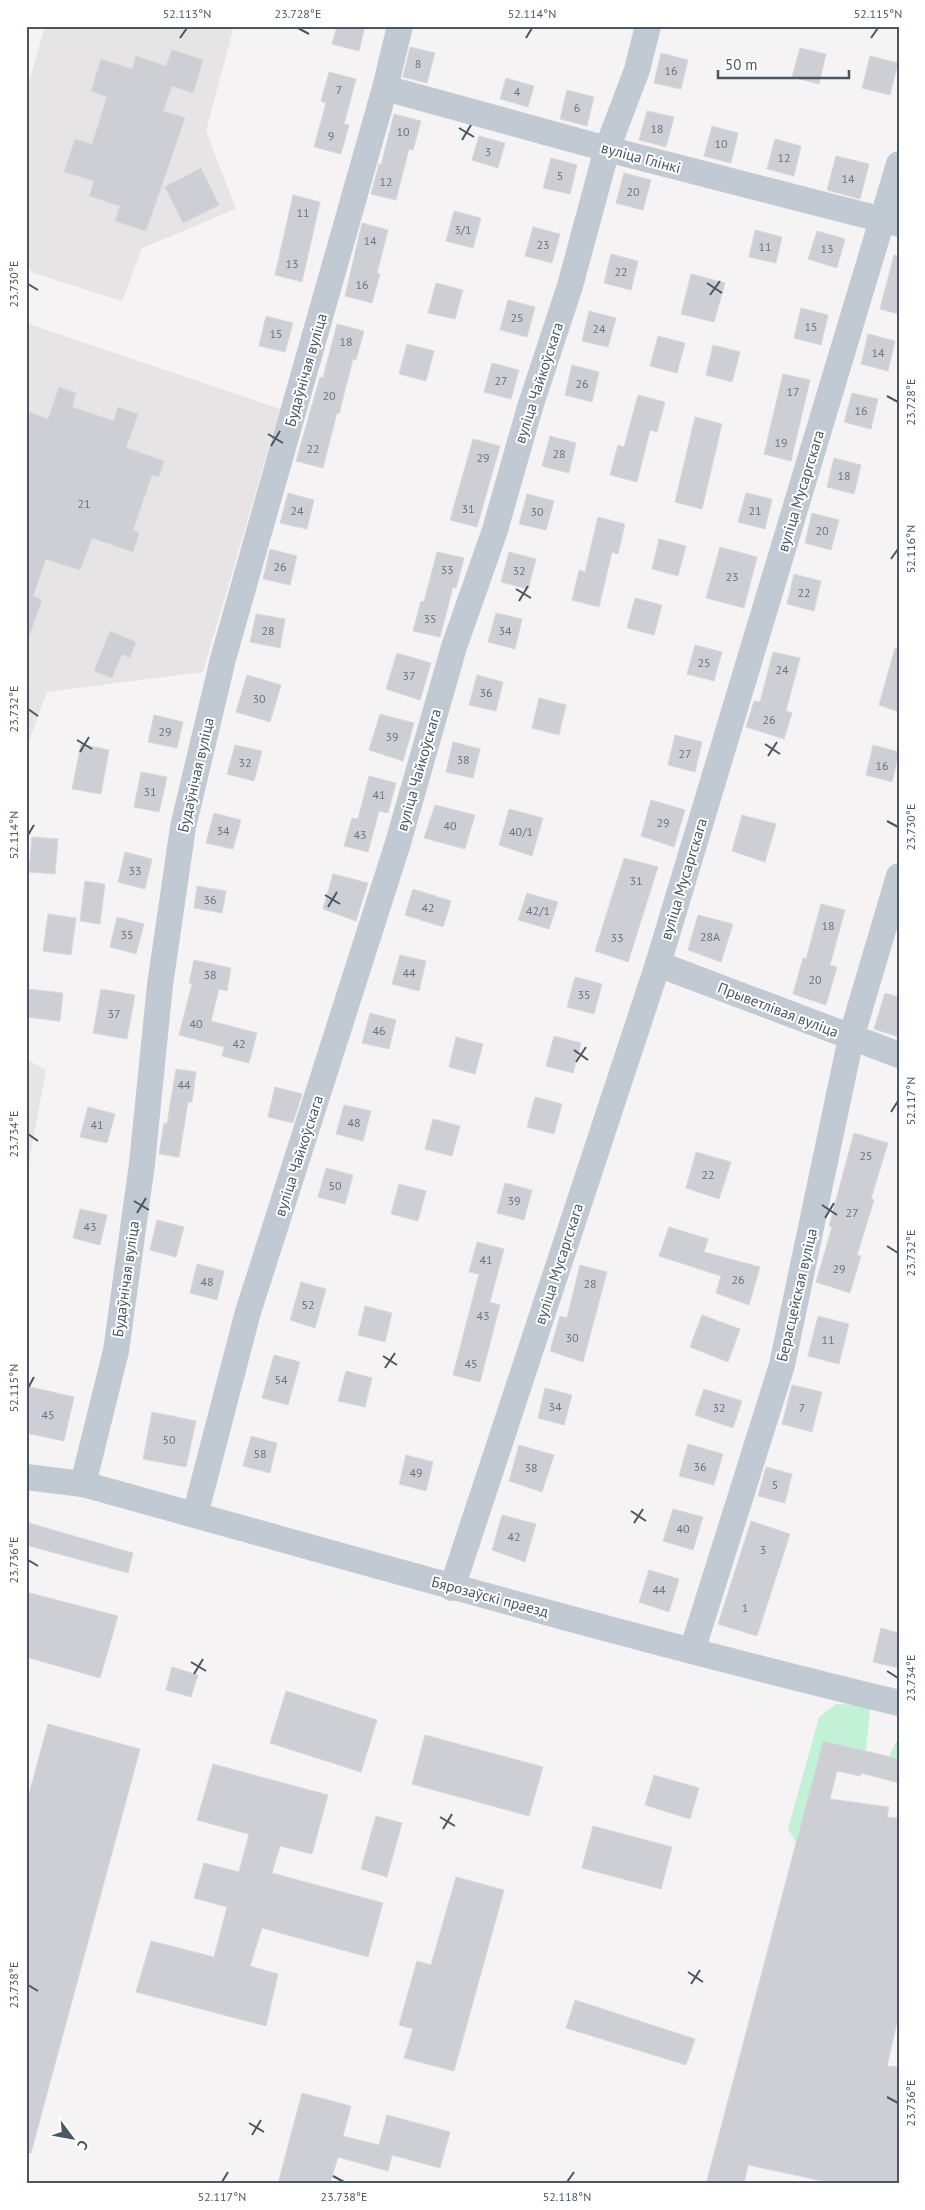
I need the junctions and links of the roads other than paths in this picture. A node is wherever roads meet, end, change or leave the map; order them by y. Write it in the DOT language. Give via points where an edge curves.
graph roads {
  1 [pos="400,26"];
  2 [pos="648,26"];
  3 [pos="385,88"];
  4 [pos="607,149"];
  5 [pos="899,164"];
  6 [pos="891,222"];
  7 [pos="899,876"];
  8 [pos="658,964"];
  9 [pos="851,1038"];
  10 [pos="899,1055"];
  11 [pos="26,1477"];
  12 [pos="83,1484"];
  13 [pos="195,1515"];
  14 [pos="452,1588"];
  15 [pos="692,1652"];
  16 [pos="899,1703"];
  1 -- 3 [label="street, Будаўнічая вуліца"];
  2 -- 4 [label="street, вуліца Чайкоўскага" via="636,70"];
  3 -- 4 [label="street, вуліца Глінкі"];
  3 -- 12 [label="street, Будаўнічая вуліца" via="223,659 183,827 160,985 142,1164 116,1351"];
  4 -- 6 [label="street, вуліца Глінкі"];
  4 -- 13 [label="street, вуліца Чайкоўскага" via="570,286 530,407 495,530 454,647 398,843 248,1312"];
  5 -- 6 [label="street, вуліца Мусаргскага"];
  6 -- 8 [label="street, вуліца Мусаргскага"];
  7 -- 9 [label="street, Берасцейская вуліца"];
  8 -- 9 [label="street, Прыветлівая вуліца"];
  8 -- 14 [label="street, вуліца Мусаргскага"];
  9 -- 10 [label="street, Прыветлівая вуліца"];
  9 -- 15 [label="street, Берасцейская вуліца" via="782,1365"];
  11 -- 12 [label="street"];
  12 -- 13 [label="street, Бярозаўскі праезд"];
  13 -- 14 [label="street, Бярозаўскі праезд"];
  14 -- 15 [label="street, Бярозаўскі праезд"];
  15 -- 16 [label="street, Бярозаўскі праезд"];
}
